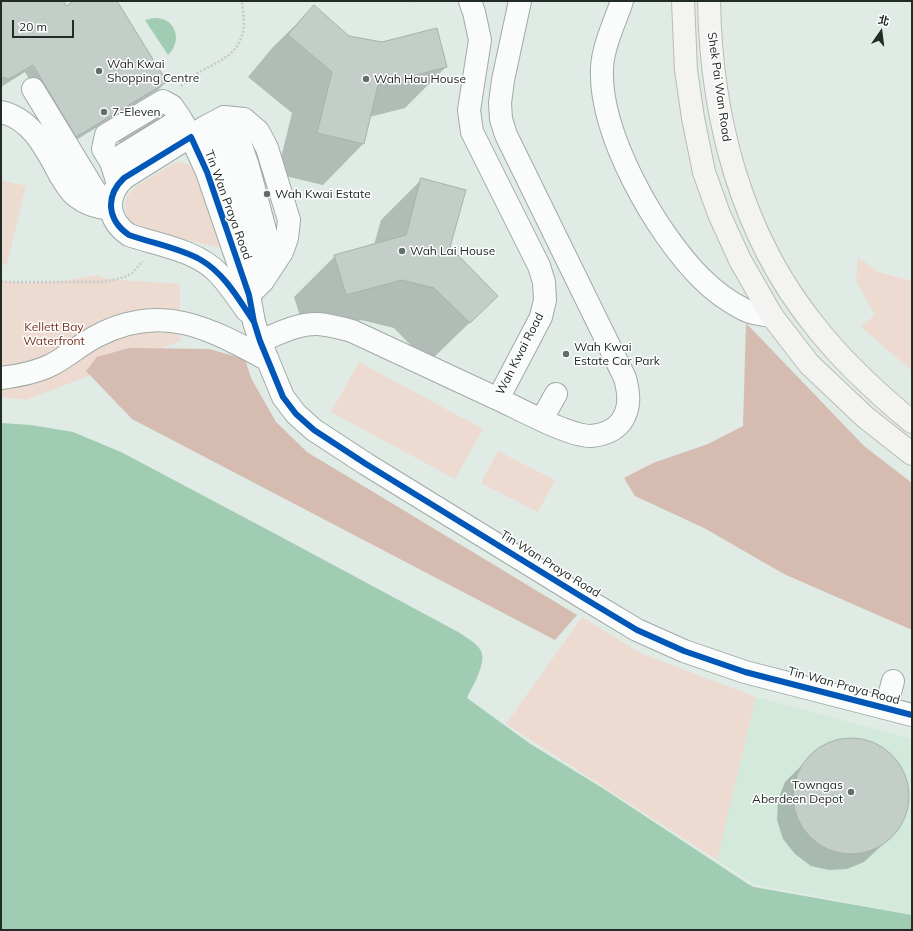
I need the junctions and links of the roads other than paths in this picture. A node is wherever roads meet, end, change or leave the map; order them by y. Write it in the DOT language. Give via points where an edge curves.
graph roads {
  1 [pos="470,1"];
  2 [pos="520,1"];
  3 [pos="622,1"];
  4 [pos="682,1"];
  5 [pos="709,1"];
  6 [pos="33,89"];
  7 [pos="1,112"];
  8 [pos="192,116"];
  9 [pos="118,184"];
  10 [pos="111,209"];
  11 [pos="262,280"];
  12 [pos="772,316"];
  13 [pos="261,341"];
  14 [pos="1,378"];
  15 [pos="556,394"];
  16 [pos="498,399"];
  17 [pos="542,419"];
  18 [pos="912,422"];
  19 [pos="912,454"];
  20 [pos="893,681"];
  21 [pos="886,708"];
  22 [pos="912,715"];
  1 -- 16 [label="street, Wah Kwai Road" via="480,40 469,110 472,132 539,266 544,282 545,300 541,317"];
  2 -- 17 [label="street" via="503,80 501,120 506,136 625,378 628,390 625,416 618,426 606,433 592,436 577,434"];
  3 -- 12 [label="street" via="602,68 610,124 622,154 642,196 669,241 701,278 722,296 747,311"];
  4 -- 12 [label="main road" via="686,70 704,172 719,214 740,260"];
  5 -- 18 [label="main road, Shek Pai Wan Road" via="715,78 727,146 745,203 760,238 783,280 815,326 850,366"];
  6 -- 10 [label="street" via="98,196"];
  7 -- 10 [label="street" via="10,114 33,131 76,197 96,208"];
  8 -- 9 [label="street"];
  8 -- 9 [label="street" via="107,156"];
  8 -- 11 [label="street, Tin Wan Praya Road" via="207,172"];
  8 -- 11 [label="street" via="244,119 258,130 267,148 289,220 288,238 282,252"];
  9 -- 10 [label="street" via="112,196"];
  10 -- 13 [label="street, Tin Wan Praya Road" via="116,224 128,235 201,260 218,273 236,296"];
  11 -- 13 [label="street, Tin Wan Praya Road"];
  12 -- 19 [label="main road" via="809,364 865,417"];
  13 -- 14 [label="street" via="223,336 168,320 146,320 126,324 97,336 50,366"];
  13 -- 16 [label="street, Wah Kwai Road" via="297,327 316,324 334,326"];
  13 -- 21 [label="street, Tin Wan Praya Road" via="283,397 296,414 314,430 637,630 684,651 745,672"];
  15 -- 17 [label="street"];
  16 -- 17 [label="street"];
  20 -- 21 [label="street"];
  21 -- 22 [label="street, Tin Wan Praya Road"];
}
